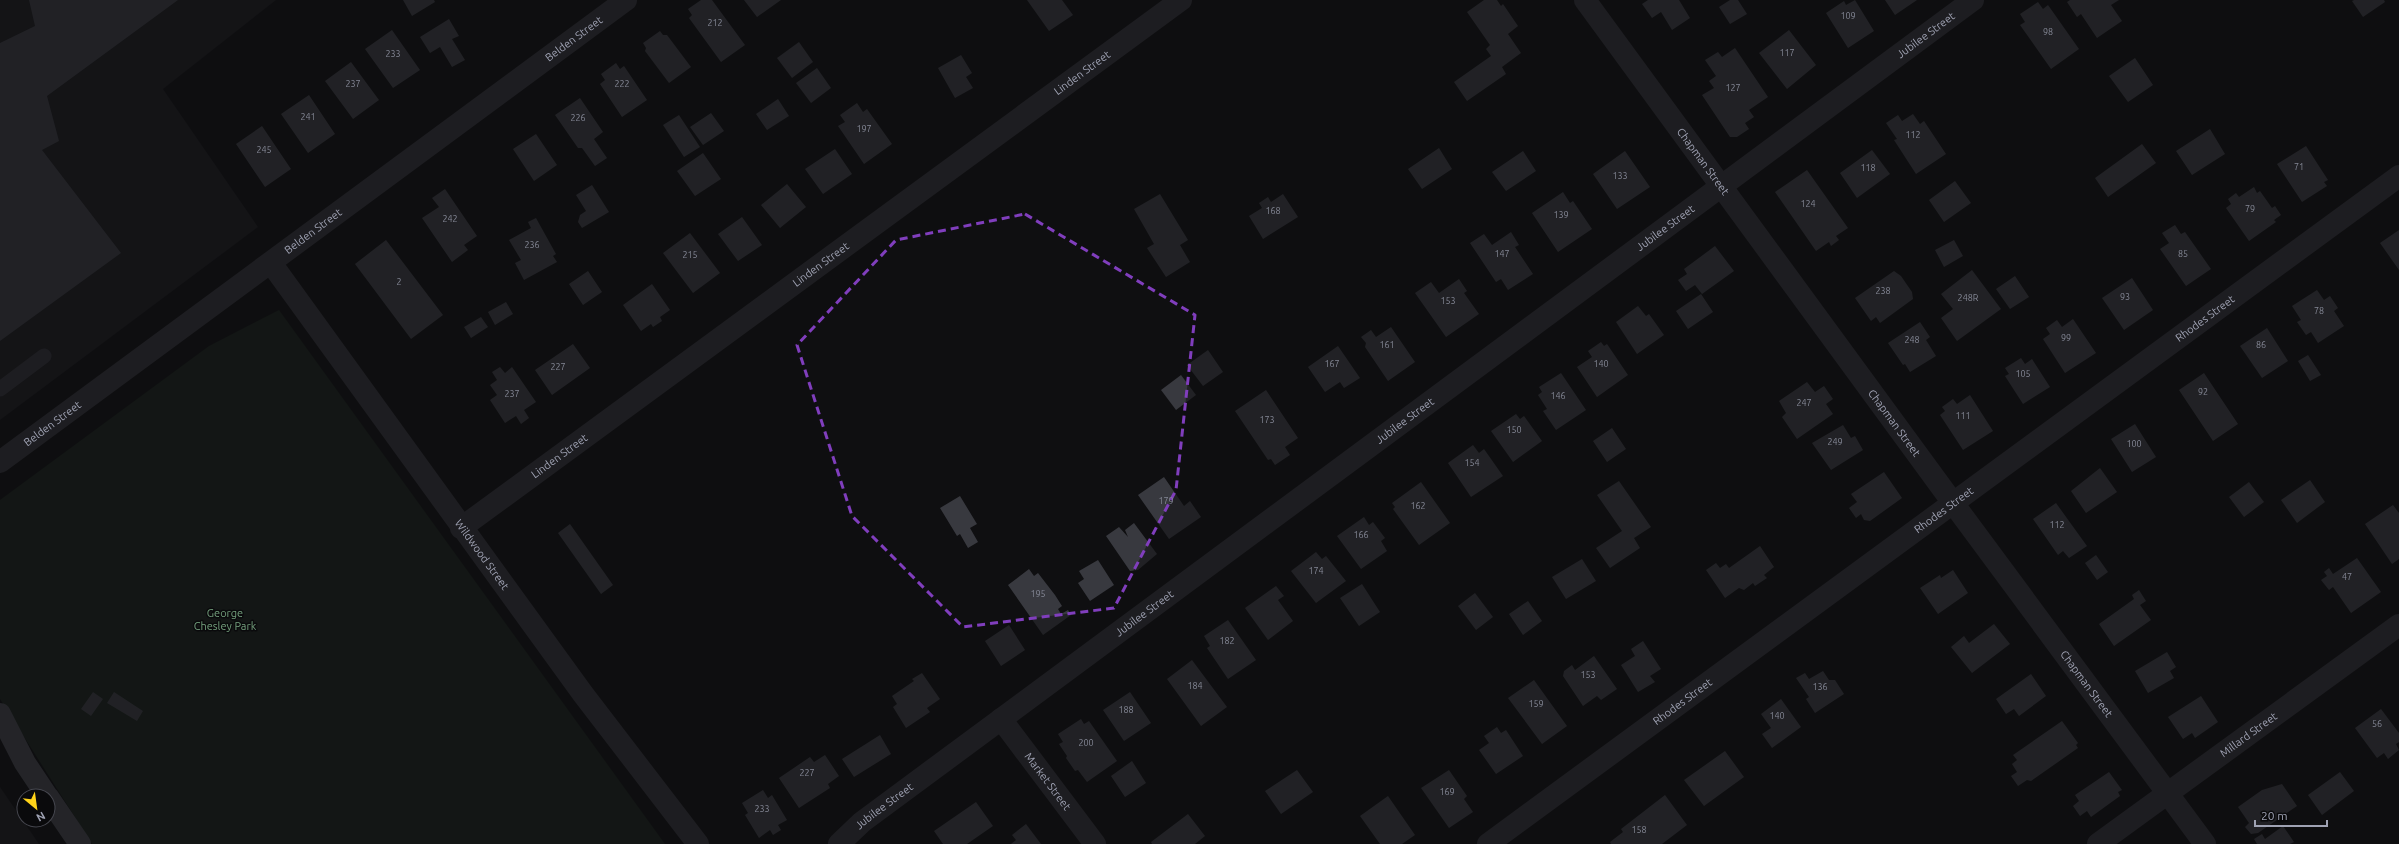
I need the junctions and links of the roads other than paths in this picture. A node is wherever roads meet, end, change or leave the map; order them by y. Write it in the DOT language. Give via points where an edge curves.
graph roads {
  1 [pos="626,0"];
  2 [pos="1181,0"];
  3 [pos="1585,0"];
  4 [pos="1973,0"];
  5 [pos="2399,176"];
  6 [pos="1721,185"];
  7 [pos="270,263"];
  8 [pos="44,356"];
  9 [pos="0,390"];
  10 [pos="0,462"];
  11 [pos="1953,503"];
  12 [pos="461,528"];
  13 [pos="2399,625"];
  14 [pos="0,714"];
  15 [pos="1001,719"];
  16 [pos="42,788"];
  17 [pos="2168,793"];
  18 [pos="56,808"];
  19 [pos="80,844"];
  20 [pos="698,844"];
  21 [pos="839,844"];
  22 [pos="1095,844"];
  23 [pos="1488,844"];
  24 [pos="2098,844"];
  25 [pos="2205,844"];
  1 -- 7 [label="street, Belden Street"];
  2 -- 12 [label="street, Linden Street"];
  3 -- 6 [label="street, Chapman Street"];
  4 -- 6 [label="street, Jubilee Street"];
  5 -- 11 [label="street, Rhodes Street"];
  6 -- 11 [label="street, Chapman Street"];
  6 -- 15 [label="street, Jubilee Street"];
  7 -- 10 [label="street, Belden Street"];
  7 -- 12 [label="street, Wildwood Street"];
  8 -- 9 [label="lane"];
  11 -- 17 [label="street, Chapman Street"];
  11 -- 23 [label="street, Rhodes Street"];
  12 -- 20 [label="street, Wildwood Street" via="582,694"];
  13 -- 17 [label="street, Millard Street"];
  14 -- 16 [label="street" via="25,763"];
  15 -- 21 [label="street, Jubilee Street" via="862,822"];
  15 -- 22 [label="street, Market Street"];
  17 -- 24 [label="street, Millard Street"];
  17 -- 25 [label="street, Chapman Street"];
  18 -- 19 [label="street"];
}
